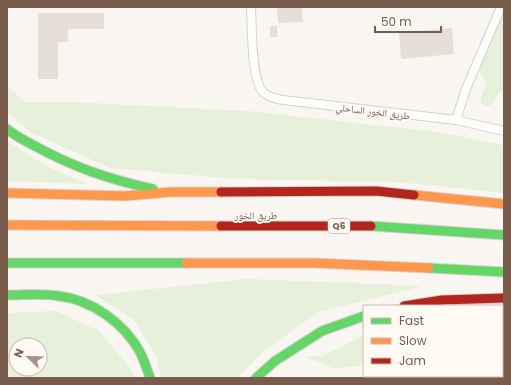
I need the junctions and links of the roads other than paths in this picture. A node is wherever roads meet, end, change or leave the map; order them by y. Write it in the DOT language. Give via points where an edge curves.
graph roads {
  1 [pos="251,7"];
  2 [pos="501,7"];
  3 [pos="456,120"];
  4 [pos="7,129"];
  5 [pos="504,131"];
  6 [pos="171,192"];
  7 [pos="7,193"];
  8 [pos="504,204"];
  9 [pos="7,225"];
  10 [pos="504,235"];
  11 [pos="7,263"];
  12 [pos="504,272"];
  13 [pos="7,295"];
  14 [pos="504,298"];
  15 [pos="410,305"];
  16 [pos="363,316"];
  17 [pos="150,378"];
  18 [pos="256,378"];
  1 -- 3 [label="street, طريق الخور الساحلي" via="255,73 258,85 270,97"];
  2 -- 3 [label="street" via="466,89"];
  3 -- 5 [label="street, طريق الخور الساحلي"];
  4 -- 6 [label="highway" via="50,156 82,170 115,181"];
  6 -- 7 [label="highway" via="125,196"];
  6 -- 8 [label="highway" via="376,191"];
  9 -- 10 [label="highway, طريق الخور / Q6" via="368,226"];
  11 -- 12 [label="highway" via="314,263"];
  13 -- 17 [label="highway" via="45,294 74,298 100,310 123,328 140,352"];
  14 -- 15 [label="highway" via="442,300"];
  16 -- 18 [label="highway" via="322,331 275,361"];
}
